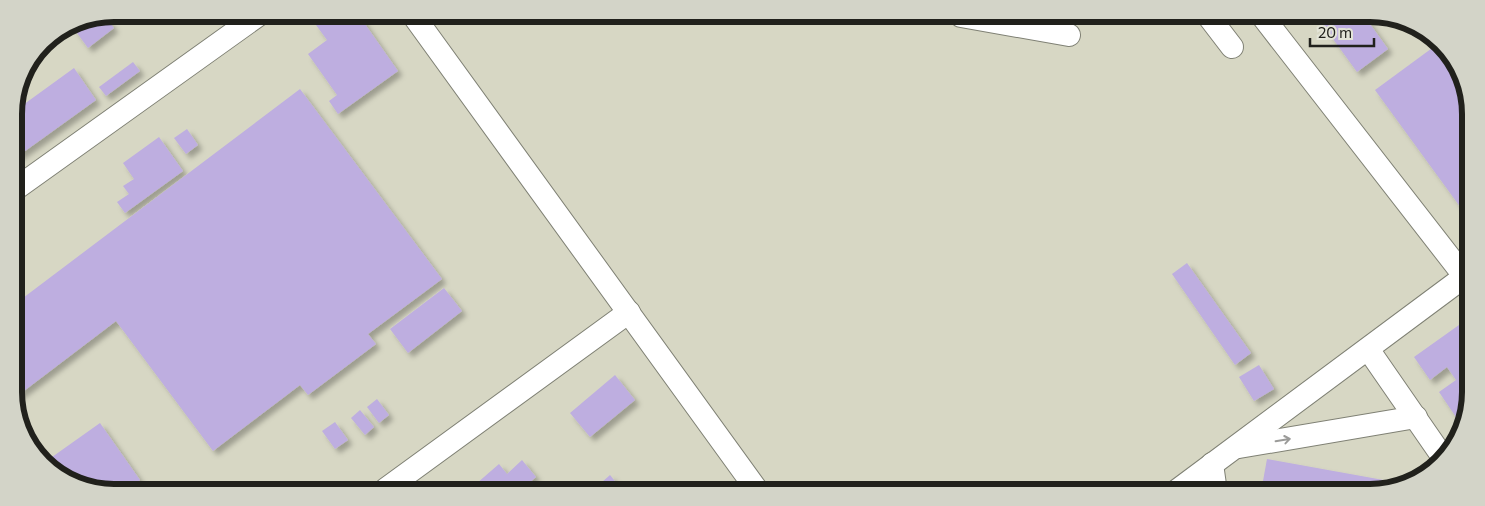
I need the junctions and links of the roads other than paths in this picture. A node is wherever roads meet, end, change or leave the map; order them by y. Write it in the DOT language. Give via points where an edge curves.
graph roads {
  1 [pos="249,22"];
  2 [pos="418,22"];
  3 [pos="995,22"];
  4 [pos="1213,22"];
  5 [pos="1267,22"];
  6 [pos="1069,35"];
  7 [pos="1232,47"];
  8 [pos="23,184"];
  9 [pos="1462,270"];
  10 [pos="1462,280"];
  11 [pos="629,312"];
  12 [pos="1368,349"];
  13 [pos="1416,417"];
  14 [pos="1235,448"];
  15 [pos="1439,452"];
  16 [pos="1212,464"];
  17 [pos="752,483"];
  18 [pos="1187,483"];
  19 [pos="1215,483"];
  20 [pos="394,484"];
  1 -- 8 [label="street"];
  2 -- 11 [label="street"];
  3 -- 6 [label="street"];
  4 -- 7 [label="street"];
  5 -- 9 [label="street"];
  10 -- 12 [label="street"];
  11 -- 17 [label="street"];
  11 -- 20 [label="street"];
  12 -- 13 [label="street"];
  12 -- 14 [label="street"];
  14 -- 13 [label="street, one-way"];
  13 -- 15 [label="street"];
  14 -- 16 [label="street"];
  16 -- 18 [label="street"];
  16 -- 19 [label="street"];
}
